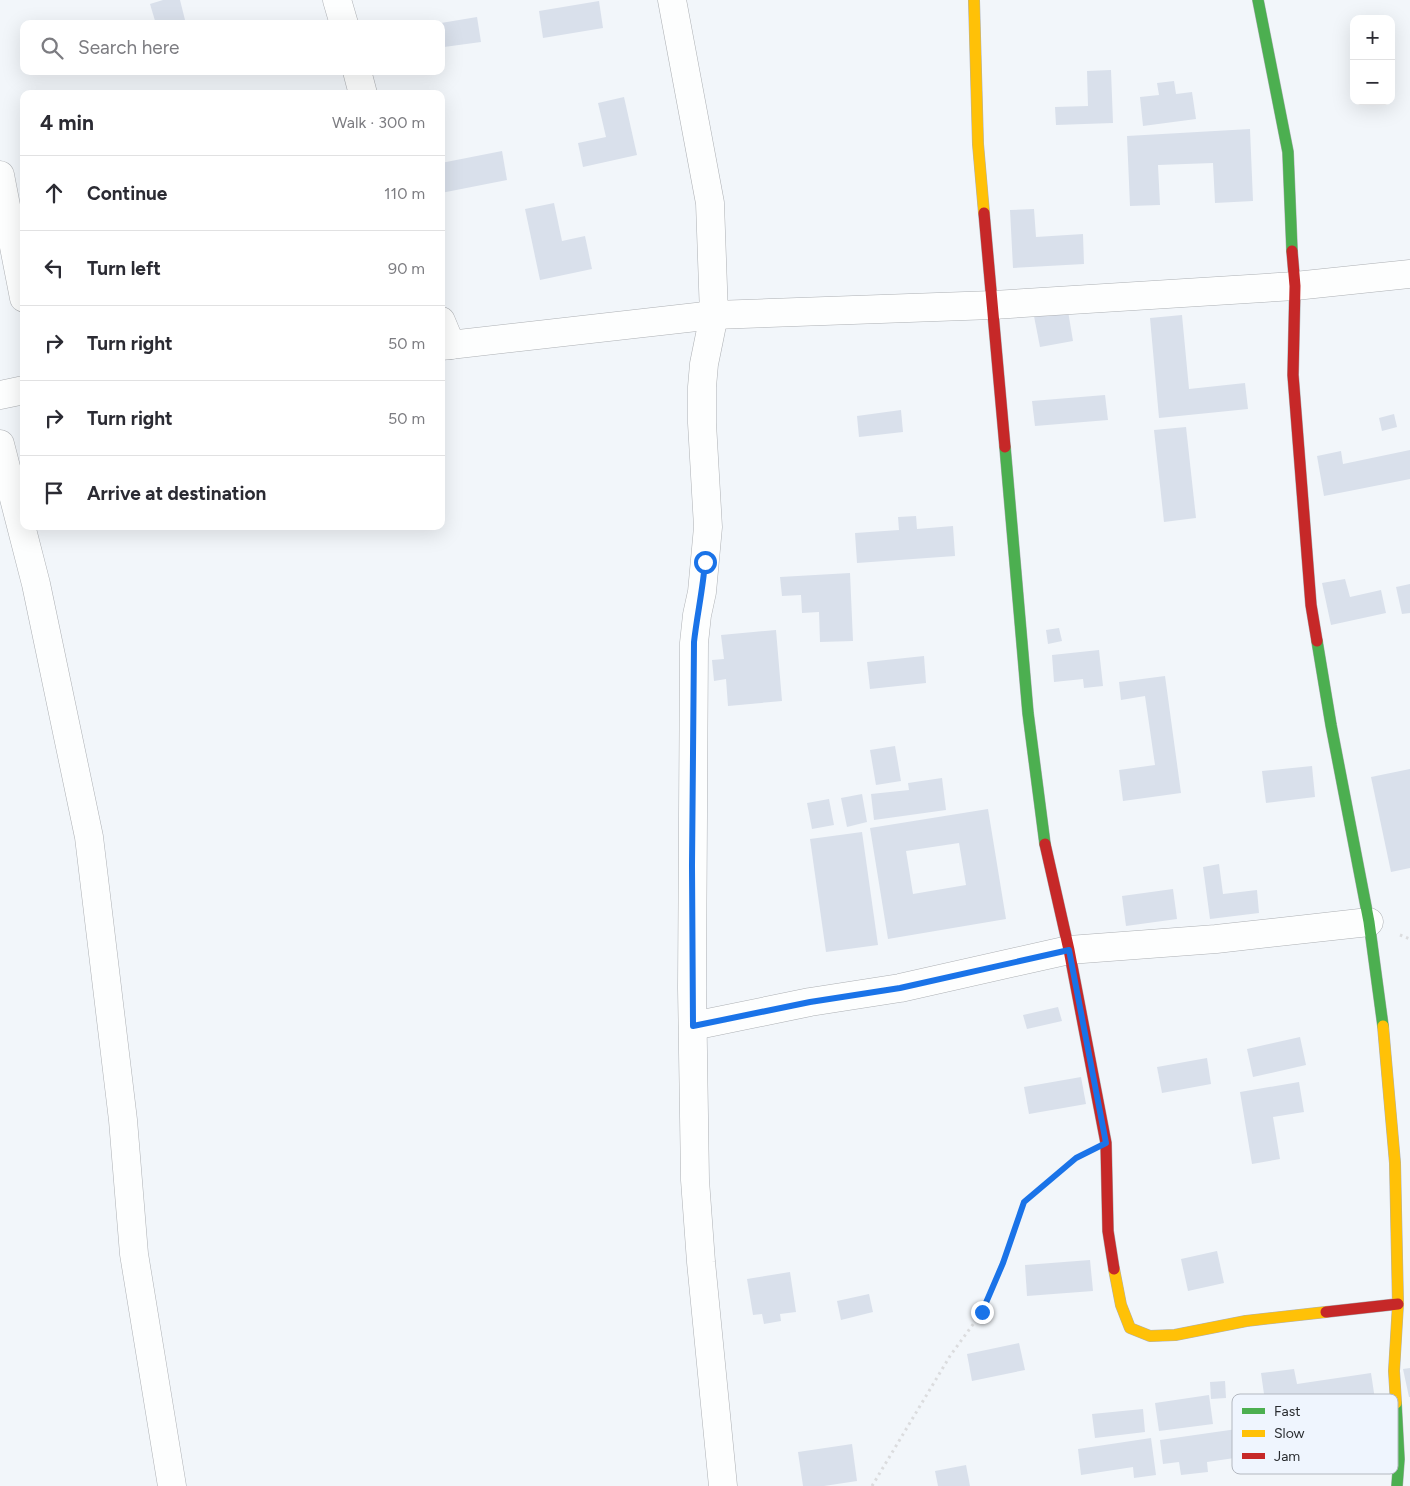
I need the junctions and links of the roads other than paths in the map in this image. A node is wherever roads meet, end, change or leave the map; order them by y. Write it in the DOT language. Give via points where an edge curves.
graph roads {
  1 [pos="337,0"];
  2 [pos="672,0"];
  3 [pos="974,0"];
  4 [pos="1258,0"];
  5 [pos="343,20"];
  6 [pos="358,75"];
  7 [pos="362,90"];
  8 [pos="0,176"];
  9 [pos="1410,274"];
  10 [pos="20,278"];
  11 [pos="1295,286"];
  12 [pos="993,305"];
  13 [pos="714,315"];
  14 [pos="445,337"];
  15 [pos="20,391"];
  16 [pos="0,395"];
  17 [pos="0,444"];
  18 [pos="20,522"];
  19 [pos="22,530"];
  20 [pos="1369,922"];
  21 [pos="1069,950"];
  22 [pos="693,1026"];
  23 [pos="1398,1304"];
  24 [pos="1395,1394"];
  25 [pos="1398,1441"];
  26 [pos="1398,1472"];
  27 [pos="172,1486"];
  28 [pos="723,1486"];
  1 -- 5 [label="street"];
  2 -- 13 [label="street" via="710,203"];
  3 -- 12 [label="street" via="978,144"];
  4 -- 11 [label="street" via="1288,152"];
  6 -- 7 [label="street"];
  8 -- 10 [label="street"];
  9 -- 11 [label="street"];
  11 -- 12 [label="street"];
  11 -- 20 [label="street" via="1293,375 1310,605"];
  12 -- 13 [label="street"];
  12 -- 21 [label="street" via="1028,713 1045,844"];
  13 -- 14 [label="street"];
  13 -- 22 [label="street" via="702,387 708,527 694,642"];
  15 -- 16 [label="street"];
  17 -- 18 [label="street"];
  19 -- 27 [label="street" via="89,837 123,1120 134,1254"];
  20 -- 21 [label="street" via="1216,939"];
  20 -- 23 [label="street" via="1384,1033 1395,1163"];
  21 -- 22 [label="street" via="900,988"];
  21 -- 23 [label="street" via="1106,1143 1108,1231 1113,1265 1121,1305 1130,1328 1150,1336 1175,1335 1246,1321"];
  22 -- 28 [label="street" via="695,1180"];
  23 -- 24 [label="street"];
  25 -- 26 [label="street"];
}
